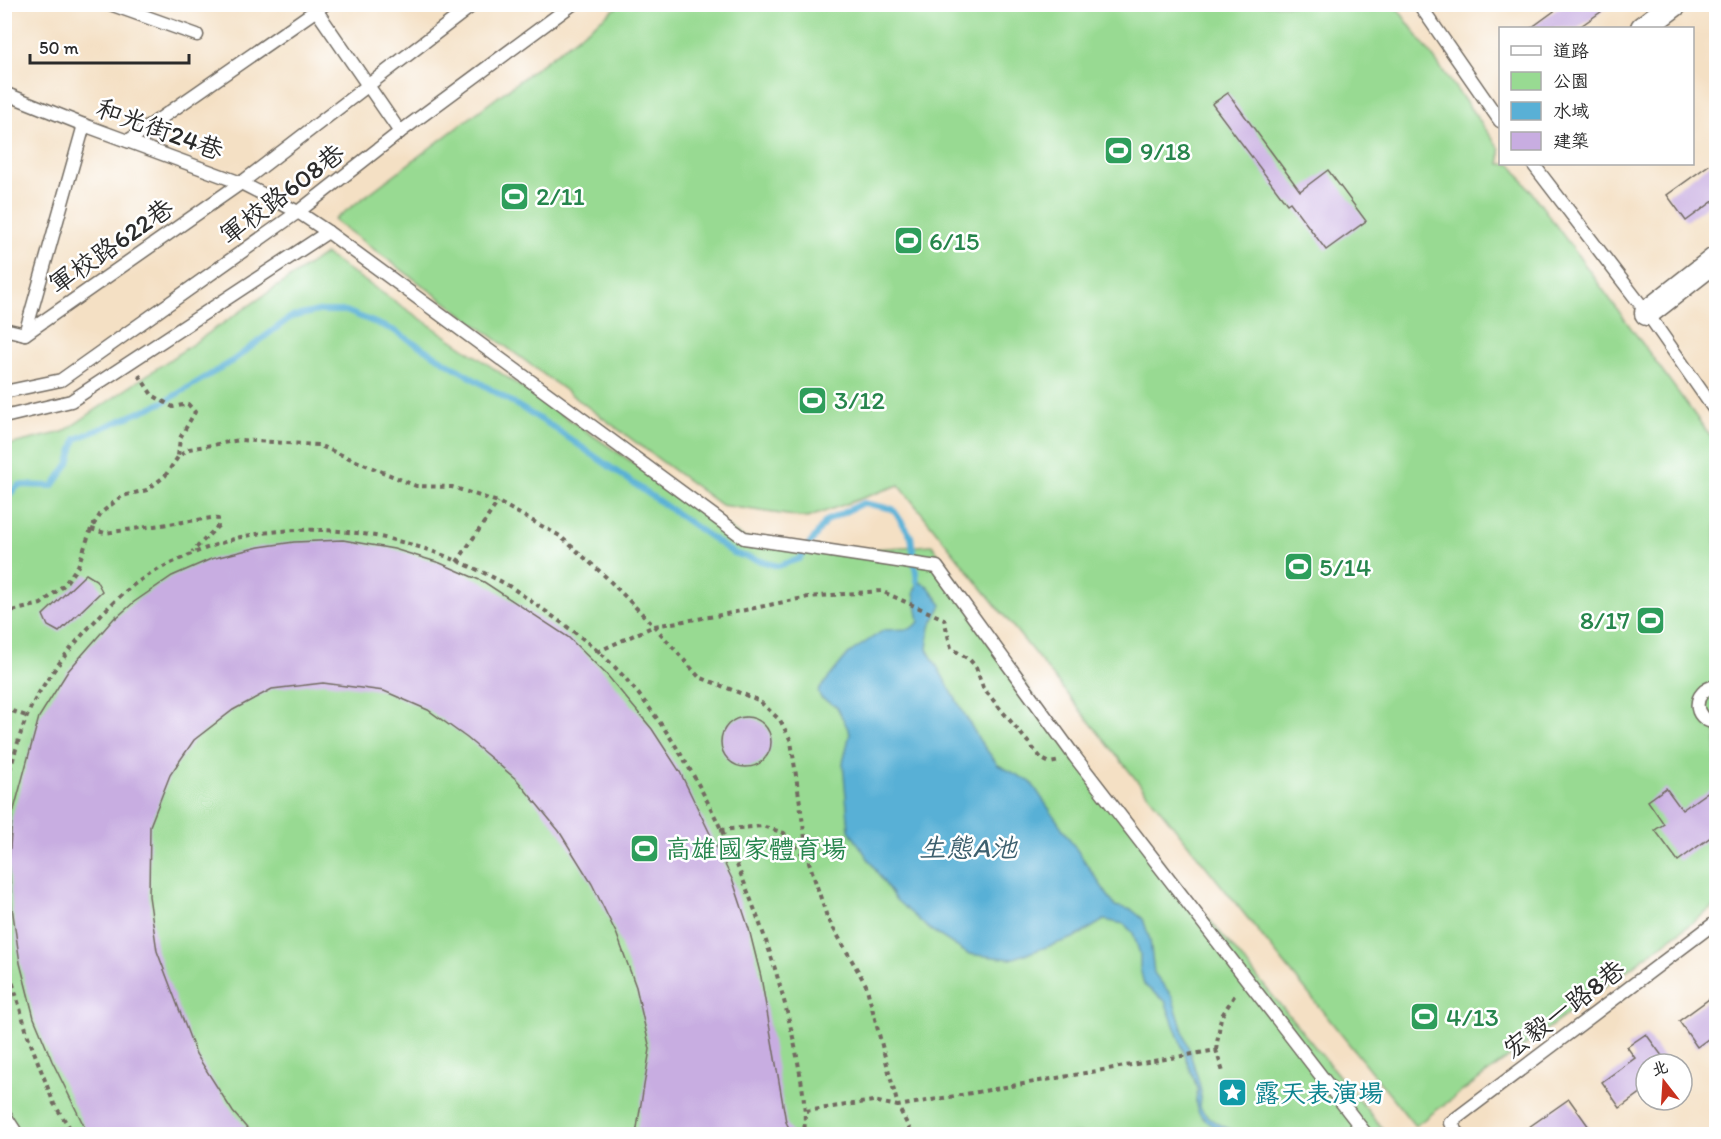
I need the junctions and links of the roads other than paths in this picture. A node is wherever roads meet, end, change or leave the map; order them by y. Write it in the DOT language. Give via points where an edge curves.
graph roads {
  1 [pos="110,4"];
  2 [pos="474,4"];
  3 [pos="573,4"];
  4 [pos="1419,4"];
  5 [pos="1676,4"];
  6 [pos="318,7"];
  7 [pos="1644,27"];
  8 [pos="197,35"];
  9 [pos="369,86"];
  10 [pos="4,93"];
  11 [pos="1499,120"];
  12 [pos="84,125"];
  13 [pos="400,132"];
  14 [pos="128,141"];
  15 [pos="1534,165"];
  16 [pos="241,183"];
  17 [pos="298,212"];
  18 [pos="328,232"];
  19 [pos="1716,259"];
  20 [pos="1647,313"];
  21 [pos="4,329"];
  22 [pos="25,334"];
  23 [pos="4,392"];
  24 [pos="1716,412"];
  25 [pos="4,417"];
  26 [pos="1716,686"];
  27 [pos="1716,723"];
  28 [pos="1716,922"];
  29 [pos="4,1114"];
  30 [pos="17,1134"];
  31 [pos="1366,1134"];
  32 [pos="1459,1134"];
  1 -- 8 [label="lane"];
  2 -- 9 [label="lane, 軍校路622巷"];
  3 -- 13 [label="lane, 軍校路608巷"];
  4 -- 11 [label="lane"];
  5 -- 7 [label="street"];
  6 -- 9 [label="lane"];
  6 -- 14 [label="lane"];
  9 -- 13 [label="lane"];
  9 -- 16 [label="lane, 軍校路622巷"];
  10 -- 12 [label="lane, 和光街24巷"];
  12 -- 14 [label="lane, 和光街24巷"];
  12 -- 22 [label="lane"];
  13 -- 17 [label="lane, 軍校路608巷"];
  14 -- 16 [label="lane, 和光街24巷"];
  15 -- 20 [label="lane"];
  16 -- 17 [label="lane, 和光街24巷"];
  16 -- 22 [label="lane, 軍校路622巷"];
  17 -- 18 [label="lane, 和光街24巷"];
  17 -- 23 [label="lane, 軍校路608巷" via="61,380"];
  18 -- 25 [label="lane" via="71,401"];
  18 -- 31 [label="lane, 和光街24巷" via="744,538 937,567 1075,757"];
  19 -- 20 [label="street"];
  20 -- 24 [label="lane"];
  21 -- 22 [label="lane"];
  26 -- 27 [label="lane" via="1700,695 1698,707 1707,721"];
  28 -- 32 [label="lane, 宏毅一路8巷" via="1450,1123"];
  29 -- 30 [label="lane"];
}
